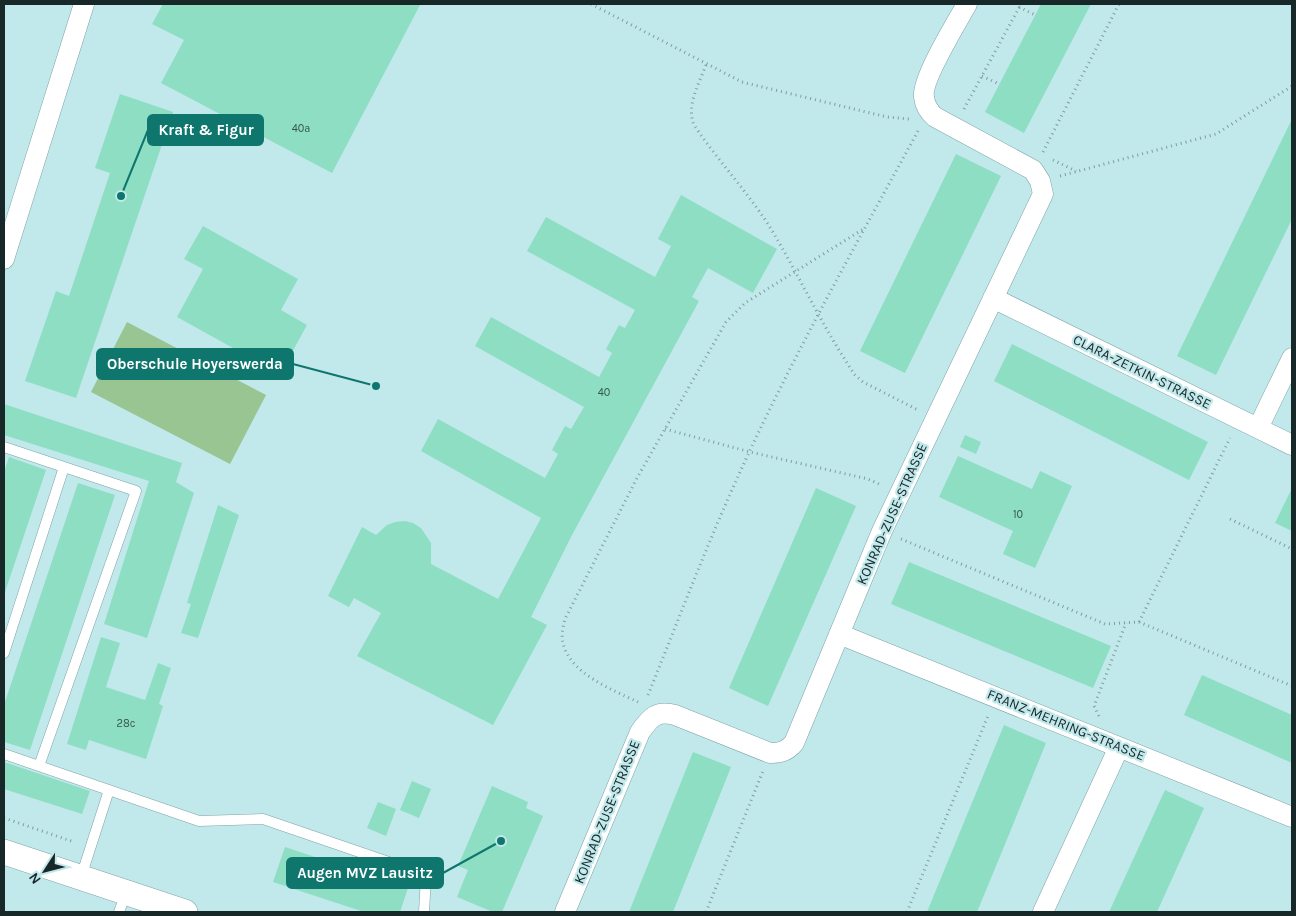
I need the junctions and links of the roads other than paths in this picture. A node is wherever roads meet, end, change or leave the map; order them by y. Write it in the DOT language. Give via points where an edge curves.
graph roads {
  1 [pos="84,4"];
  2 [pos="968,4"];
  3 [pos="4,259"];
  4 [pos="992,298"];
  5 [pos="1292,358"];
  6 [pos="1258,428"];
  7 [pos="1292,444"];
  8 [pos="4,447"];
  9 [pos="64,467"];
  10 [pos="839,634"];
  11 [pos="4,653"];
  12 [pos="1119,747"];
  13 [pos="4,754"];
  14 [pos="39,766"];
  15 [pos="109,790"];
  16 [pos="1292,817"];
  17 [pos="4,852"];
  18 [pos="81,878"];
  19 [pos="123,902"];
  20 [pos="185,912"];
  21 [pos="424,912"];
  22 [pos="565,912"];
  23 [pos="1043,912"];
  1 -- 3 [label="street"];
  2 -- 4 [label="street, KONRAD-ZUSE-STRASSE" via="926,81 923,96 928,115 1038,169 1043,194"];
  4 -- 6 [label="street, CLARA-ZETKIN-STRASSE"];
  4 -- 10 [label="street, KONRAD-ZUSE-STRASSE" via="882,531"];
  5 -- 6 [label="street"];
  6 -- 7 [label="street, CLARA-ZETKIN-STRASSE"];
  8 -- 9 [label="lane"];
  9 -- 11 [label="lane"];
  9 -- 14 [label="lane" via="136,491"];
  10 -- 12 [label="street, FRANZ-MEHRING-STRASSE"];
  10 -- 22 [label="street, KONRAD-ZUSE-STRASSE" via="794,743 780,753 770,753 652,709 652,716 640,732"];
  12 -- 16 [label="street, FRANZ-MEHRING-STRASSE"];
  12 -- 23 [label="street"];
  13 -- 14 [label="lane"];
  14 -- 15 [label="lane"];
  15 -- 18 [label="lane"];
  15 -- 21 [label="lane" via="199,821 262,818 415,871 426,877"];
  17 -- 18 [label="street"];
  18 -- 19 [label="street"];
  19 -- 20 [label="street"];
}
